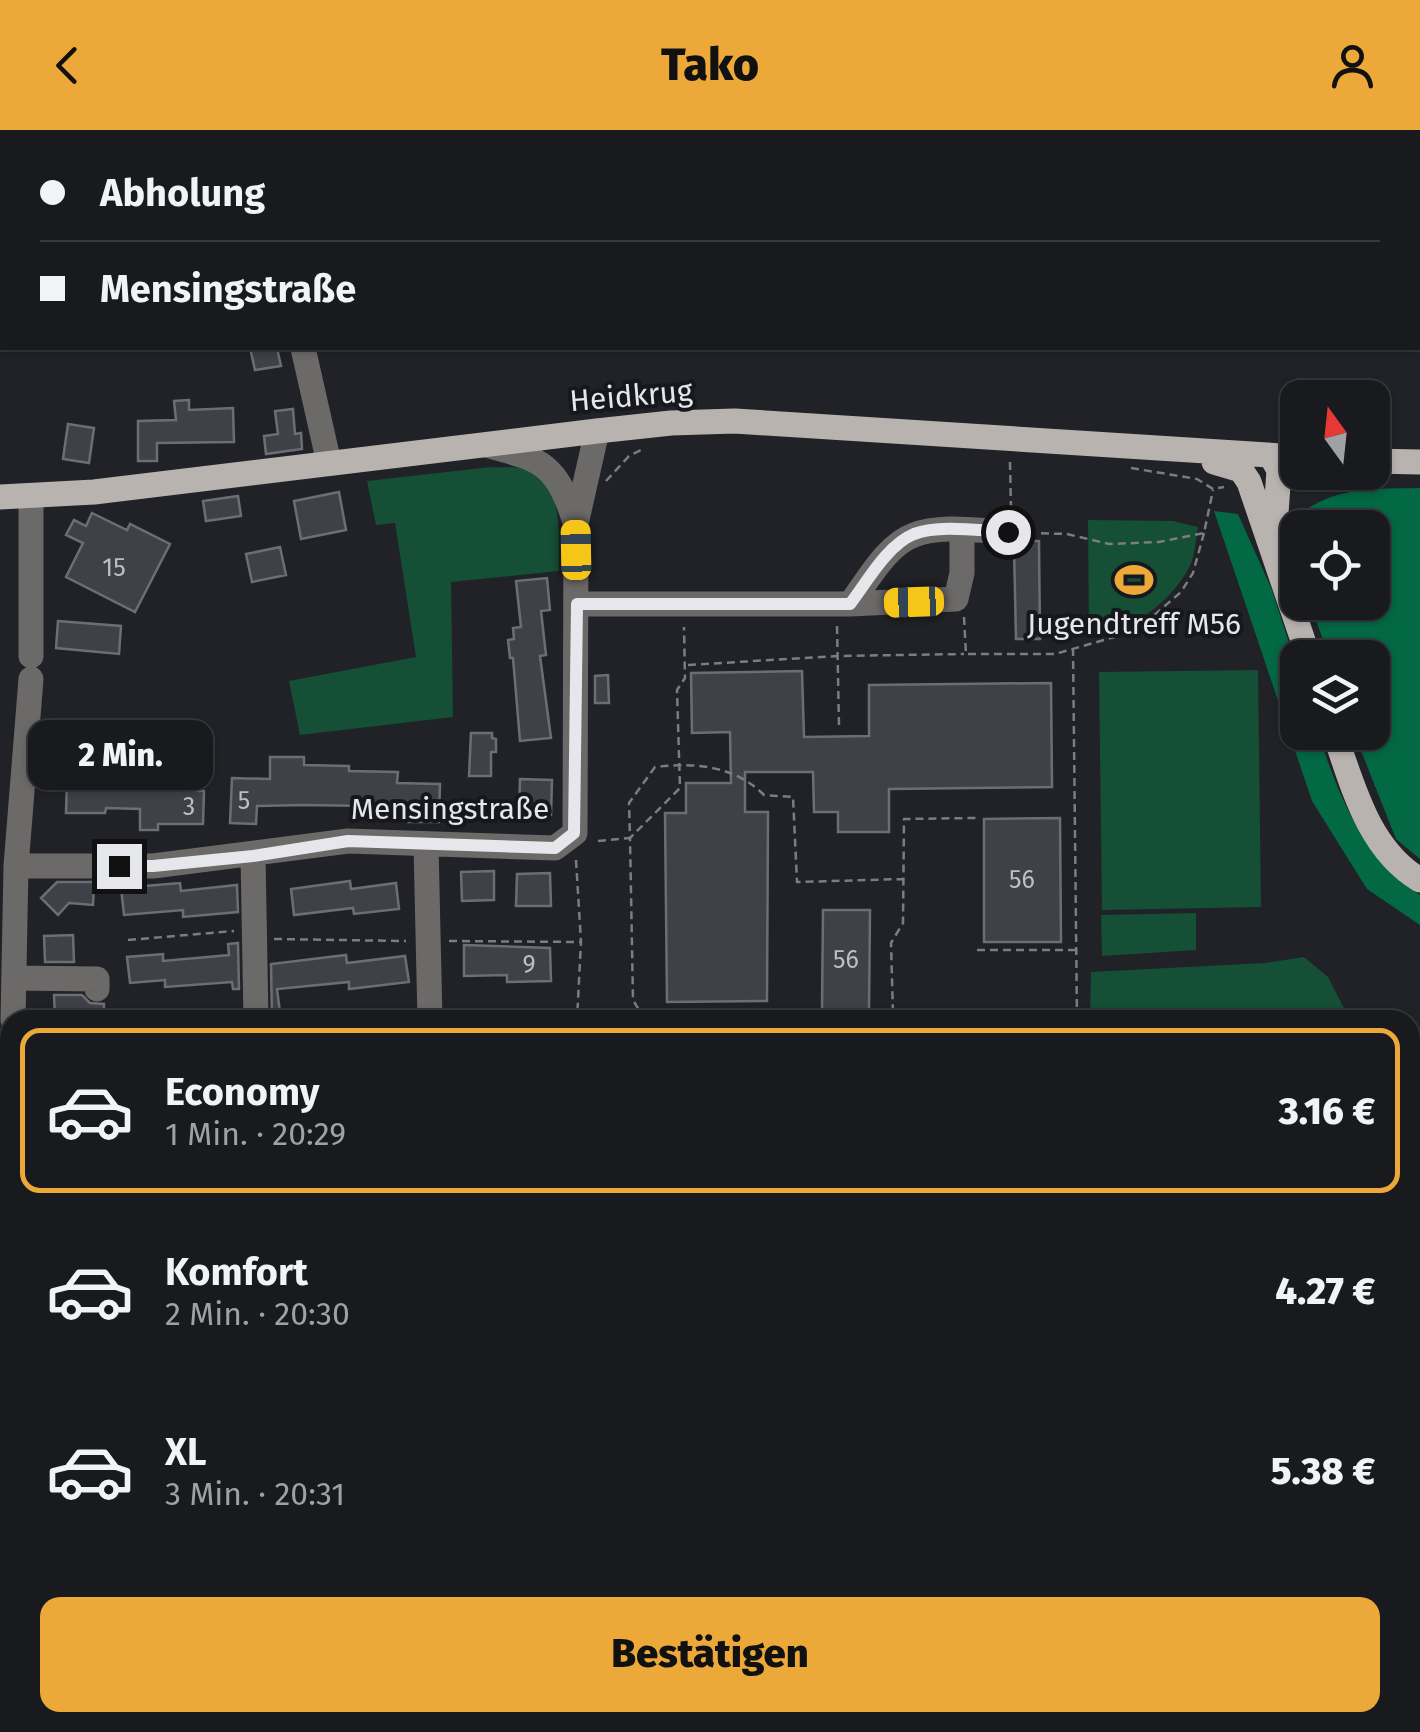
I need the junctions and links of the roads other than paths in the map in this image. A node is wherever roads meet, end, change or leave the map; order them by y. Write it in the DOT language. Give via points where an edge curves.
graph roads {
  1 [pos="303,350"];
  2 [pos="597,431"];
  3 [pos="486,445"];
  4 [pos="1271,456"];
  5 [pos="1280,456"];
  6 [pos="1142,459"];
  7 [pos="1420,462"];
  8 [pos="329,463"];
  9 [pos="1390,468"];
  10 [pos="1280,471"];
  11 [pos="1248,482"];
  12 [pos="1285,490"];
  13 [pos="0,497"];
  14 [pos="32,497"];
  15 [pos="576,524"];
  16 [pos="962,531"];
  17 [pos="1008,532"];
  18 [pos="1273,552"];
  19 [pos="577,604"];
  20 [pos="843,604"];
  21 [pos="1303,640"];
  22 [pos="1340,750"];
  23 [pos="426,845"];
  24 [pos="253,856"];
  25 [pos="16,866"];
  26 [pos="1420,880"];
  27 [pos="8,899"];
  28 [pos="9,986"];
  29 [pos="97,989"];
  30 [pos="256,1010"];
  31 [pos="430,1010"];
  1 -- 8 [label="street"];
  2 -- 3 [label="main road, Heidkrug"];
  2 -- 6 [label="main road, Heidkrug" via="735,420 828,424"];
  2 -- 15 [label="street, Mensingstraße"];
  3 -- 8 [label="main road, Heidkrug"];
  3 -- 15 [label="street, Mensingstraße" via="533,458 557,477"];
  4 -- 5 [label="main road, Heidkrug"];
  4 -- 6 [label="main road, Heidkrug"];
  4 -- 10 [label="main road"];
  4 -- 11 [label="main road"];
  6 -- 11 [label="main road" via="1242,470"];
  7 -- 9 [label="main road"];
  8 -- 14 [label="main road, Heidkrug"];
  11 -- 18 [label="main road"];
  12 -- 18 [label="main road"];
  13 -- 14 [label="main road, Heidkrug"];
  14 -- 25 [label="street" via="31,667"];
  15 -- 19 [label="street, Mensingstraße"];
  16 -- 17 [label="street"];
  16 -- 20 [label="street" via="911,535"];
  16 -- 20 [label="street" via="956,599"];
  18 -- 21 [label="main road"];
  19 -- 20 [label="street"];
  19 -- 23 [label="street, Mensingstraße" via="586,837 555,848"];
  22 -- 26 [label="main road" via="1362,812 1385,847"];
  23 -- 24 [label="street, Mensingstraße" via="348,841"];
  23 -- 31 [label="street"];
  24 -- 25 [label="street, Mensingstraße" via="153,866"];
  24 -- 30 [label="street"];
  25 -- 27 [label="street"];
  27 -- 28 [label="street"];
  28 -- 29 [label="street" via="97,979"];
}
